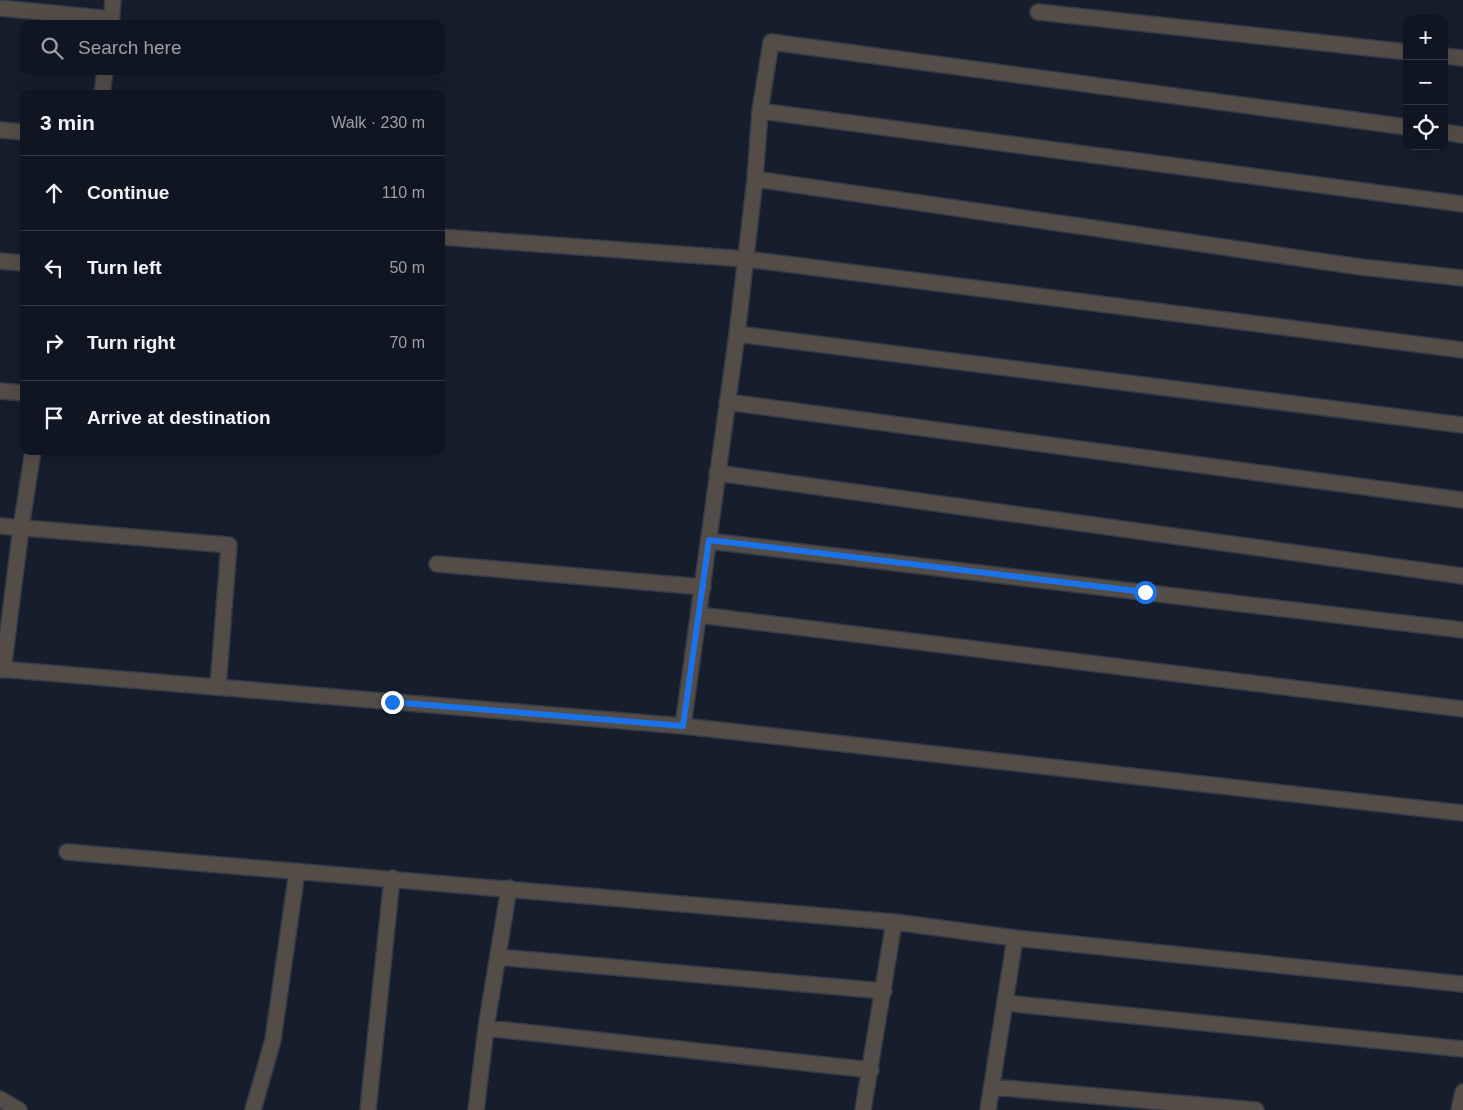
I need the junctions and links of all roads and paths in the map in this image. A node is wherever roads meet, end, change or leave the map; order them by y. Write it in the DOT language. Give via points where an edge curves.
graph roads {
  1 [pos="113,0"];
  2 [pos="0,8"];
  3 [pos="1038,12"];
  4 [pos="102,20"];
  5 [pos="111,20"];
  6 [pos="1403,52"];
  7 [pos="1448,56"];
  8 [pos="1463,58"];
  9 [pos="104,75"];
  10 [pos="103,90"];
  11 [pos="760,111"];
  12 [pos="1403,126"];
  13 [pos="0,130"];
  14 [pos="20,132"];
  15 [pos="1448,132"];
  16 [pos="1463,134"];
  17 [pos="755,179"];
  18 [pos="1463,204"];
  19 [pos="445,237"];
  20 [pos="746,260"];
  21 [pos="0,261"];
  22 [pos="20,263"];
  23 [pos="1463,278"];
  24 [pos="736,334"];
  25 [pos="1463,350"];
  26 [pos="0,391"];
  27 [pos="20,393"];
  28 [pos="726,402"];
  29 [pos="1463,425"];
  30 [pos="32,455"];
  31 [pos="717,473"];
  32 [pos="1463,500"];
  33 [pos="0,526"];
  34 [pos="20,528"];
  35 [pos="709,540"];
  36 [pos="437,564"];
  37 [pos="1463,576"];
  38 [pos="702,587"];
  39 [pos="699,615"];
  40 [pos="1463,630"];
  41 [pos="2,670"];
  42 [pos="218,687"];
  43 [pos="1463,709"];
  44 [pos="683,726"];
  45 [pos="1463,813"];
  46 [pos="67,852"];
  47 [pos="297,871"];
  48 [pos="392,878"];
  49 [pos="509,888"];
  50 [pos="894,922"];
  51 [pos="1015,938"];
  52 [pos="498,957"];
  53 [pos="1463,984"];
  54 [pos="884,991"];
  55 [pos="1005,1003"];
  56 [pos="486,1028"];
  57 [pos="1463,1048"];
  58 [pos="871,1070"];
  59 [pos="992,1086"];
  60 [pos="1463,1092"];
  61 [pos="0,1099"];
  62 [pos="19,1110"];
  63 [pos="253,1110"];
  64 [pos="368,1110"];
  65 [pos="476,1110"];
  66 [pos="863,1110"];
  67 [pos="988,1110"];
  68 [pos="1256,1110"];
  69 [pos="1459,1110"];
  1 -- 5 [label="street"];
  2 -- 4 [label="street"];
  3 -- 6 [label="street"];
  7 -- 8 [label="street"];
  9 -- 10 [label="street"];
  11 -- 12 [label="street" via="771,42"];
  11 -- 17 [label="street"];
  11 -- 18 [label="street"];
  13 -- 14 [label="street"];
  15 -- 16 [label="street"];
  17 -- 20 [label="street"];
  17 -- 23 [label="street" via="1361,267"];
  19 -- 20 [label="street"];
  20 -- 24 [label="street"];
  20 -- 25 [label="street"];
  21 -- 22 [label="street"];
  24 -- 28 [label="street"];
  24 -- 29 [label="street"];
  26 -- 27 [label="street"];
  28 -- 31 [label="street"];
  28 -- 32 [label="street"];
  30 -- 34 [label="street"];
  31 -- 35 [label="street"];
  31 -- 37 [label="street"];
  33 -- 34 [label="street"];
  34 -- 41 [label="street"];
  34 -- 42 [label="street" via="228,544"];
  35 -- 38 [label="street"];
  35 -- 40 [label="street"];
  36 -- 38 [label="street"];
  38 -- 39 [label="street"];
  39 -- 43 [label="street"];
  39 -- 44 [label="street"];
  41 -- 42 [label="street"];
  42 -- 44 [label="street"];
  44 -- 45 [label="street"];
  46 -- 47 [label="street"];
  47 -- 48 [label="street"];
  47 -- 63 [label="street" via="273,1040"];
  48 -- 49 [label="street"];
  48 -- 64 [label="street"];
  49 -- 50 [label="street"];
  49 -- 52 [label="street"];
  50 -- 51 [label="street"];
  50 -- 54 [label="street"];
  51 -- 53 [label="street"];
  51 -- 55 [label="street"];
  52 -- 54 [label="street"];
  52 -- 56 [label="street"];
  54 -- 58 [label="street"];
  55 -- 57 [label="street"];
  55 -- 59 [label="street"];
  56 -- 58 [label="street"];
  56 -- 65 [label="street"];
  58 -- 66 [label="street"];
  59 -- 67 [label="street"];
  59 -- 68 [label="street"];
  60 -- 69 [label="street"];
  61 -- 62 [label="street"];
}
